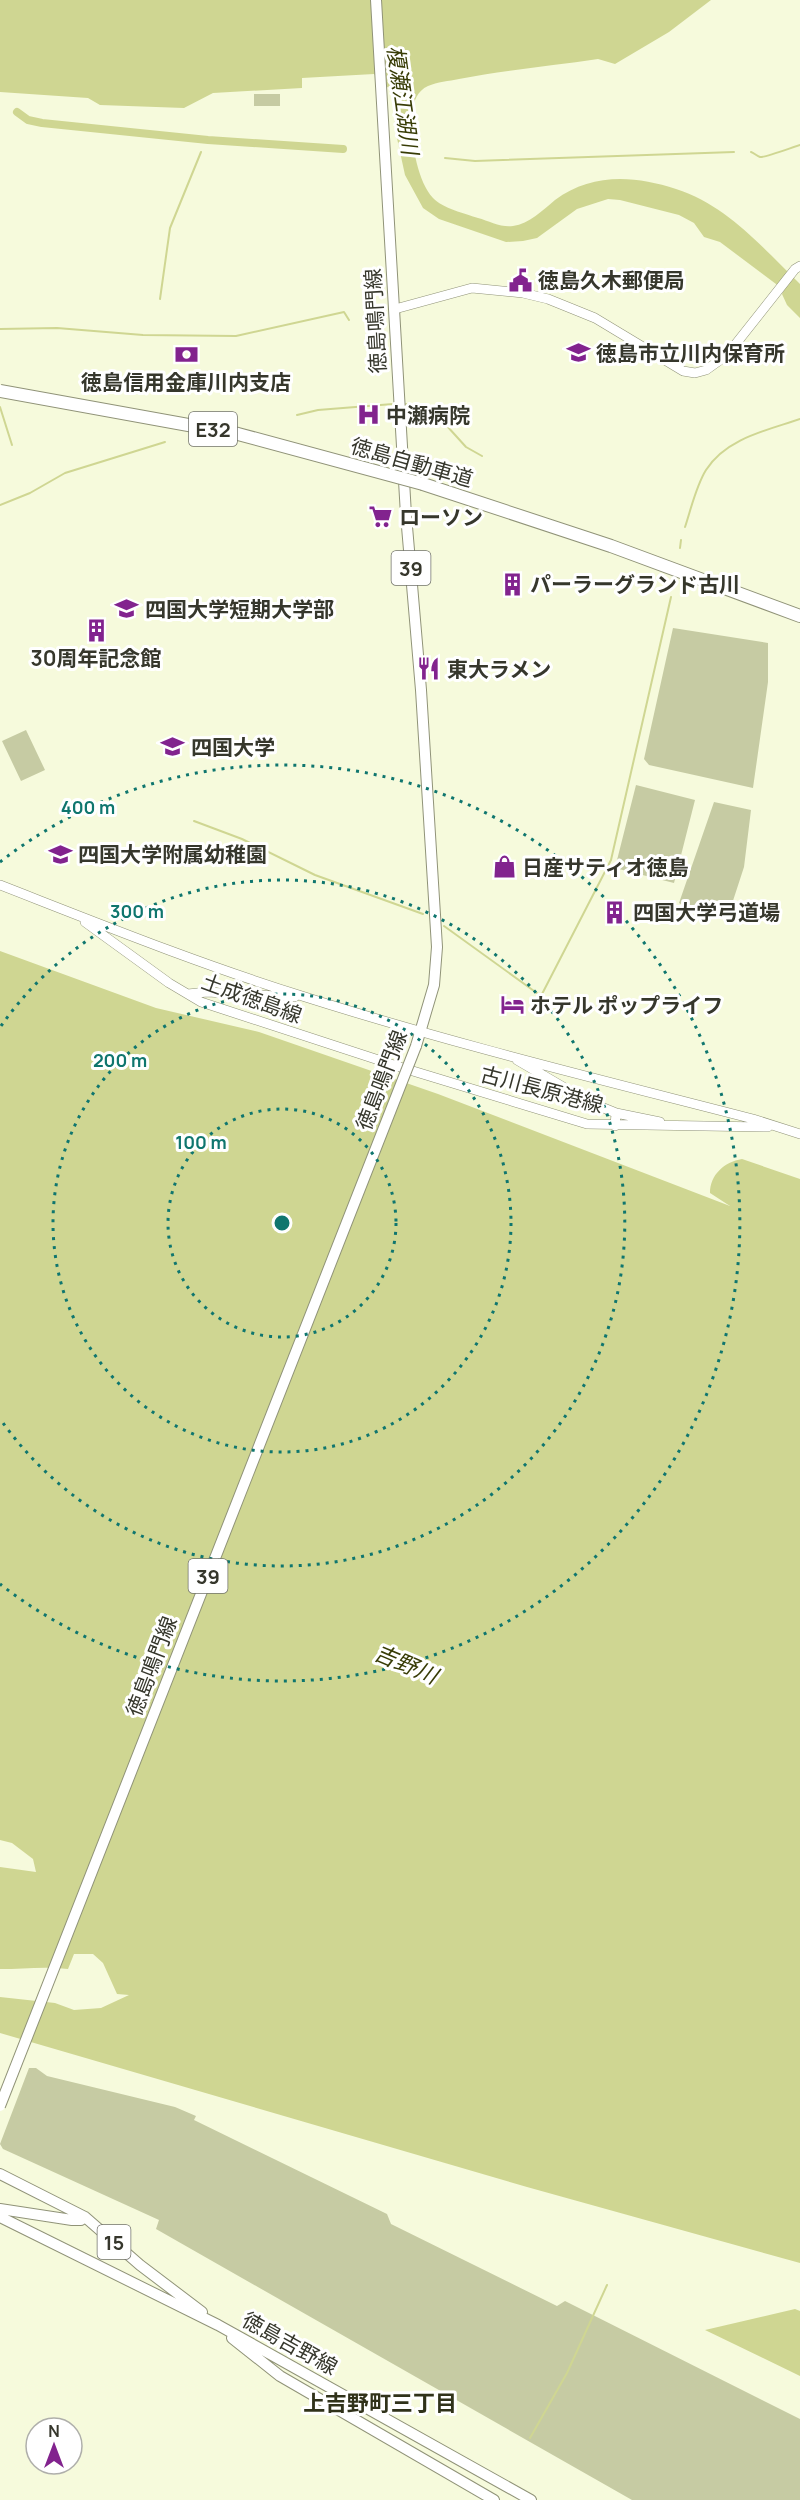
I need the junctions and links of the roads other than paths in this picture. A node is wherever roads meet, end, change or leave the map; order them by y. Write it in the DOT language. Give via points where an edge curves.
graph roads {
  1 [pos="376,0"];
  2 [pos="797,269"];
  3 [pos="395,309"];
  4 [pos="0,391"];
  5 [pos="800,616"];
  6 [pos="0,885"];
  7 [pos="73,914"];
  8 [pos="189,994"];
  9 [pos="301,996"];
  10 [pos="420,1032"];
  11 [pos="513,1056"];
  12 [pos="403,1068"];
  13 [pos="598,1106"];
  14 [pos="616,1113"];
  15 [pos="600,1126"];
  16 [pos="615,1126"];
  17 [pos="670,1126"];
  18 [pos="782,1128"];
  19 [pos="800,1134"];
  20 [pos="0,2106"];
  21 [pos="0,2174"];
  22 [pos="0,2209"];
  23 [pos="0,2217"];
  24 [pos="85,2217"];
  25 [pos="182,2297"];
  26 [pos="165,2300"];
  27 [pos="219,2325"];
  28 [pos="494,2500"];
  29 [pos="531,2500"];
  1 -- 3 [label="main road, 徳島鳴門線 / 39"];
  2 -- 3 [label="main road" via="727,355 713,367 695,373 664,361 595,318 523,293 472,288"];
  3 -- 10 [label="main road, 徳島鳴門線 / 39" via="436,947 434,985"];
  4 -- 5 [label="highway, 徳島自動車道 / E32, bridge" via="238,434 423,483 600,542"];
  6 -- 7 [label="main road, 土成徳島線"];
  7 -- 8 [label="main road, 土成徳島線"];
  7 -- 9 [label="main road, 土成徳島線"];
  8 -- 9 [label="main road"];
  8 -- 12 [label="main road, 土成徳島線" via="215,1008"];
  9 -- 10 [label="main road, 土成徳島線"];
  10 -- 11 [label="main road, 古川長原港線"];
  10 -- 20 [label="main road, 徳島鳴門線 / 39, bridge"];
  11 -- 13 [label="main road"];
  11 -- 18 [label="main road, 古川長原港線"];
  12 -- 15 [label="main road, 古川長原港線"];
  13 -- 14 [label="main road"];
  13 -- 15 [label="main road" via="605,1118"];
  14 -- 16 [label="main road"];
  14 -- 17 [label="main road"];
  15 -- 16 [label="main road, 古川長原港線"];
  16 -- 17 [label="main road, 古川長原港線"];
  17 -- 18 [label="main road, 古川長原港線"];
  18 -- 19 [label="main road, 古川長原港線"];
  21 -- 24 [label="main road, 徳島吉野線 / 15"];
  22 -- 24 [label="main road, 15" via="72,2220"];
  23 -- 26 [label="main road, 徳島吉野線 / 15"];
  24 -- 25 [label="main road, 徳島吉野線 / 15"];
  25 -- 26 [label="main road"];
  25 -- 27 [label="main road, 徳島吉野線 / 15"];
  26 -- 27 [label="main road, 徳島吉野線 / 15"];
  27 -- 28 [label="main road, 徳島吉野線 / 15" via="280,2376"];
  27 -- 29 [label="main road, 徳島吉野線 / 15"];
}
